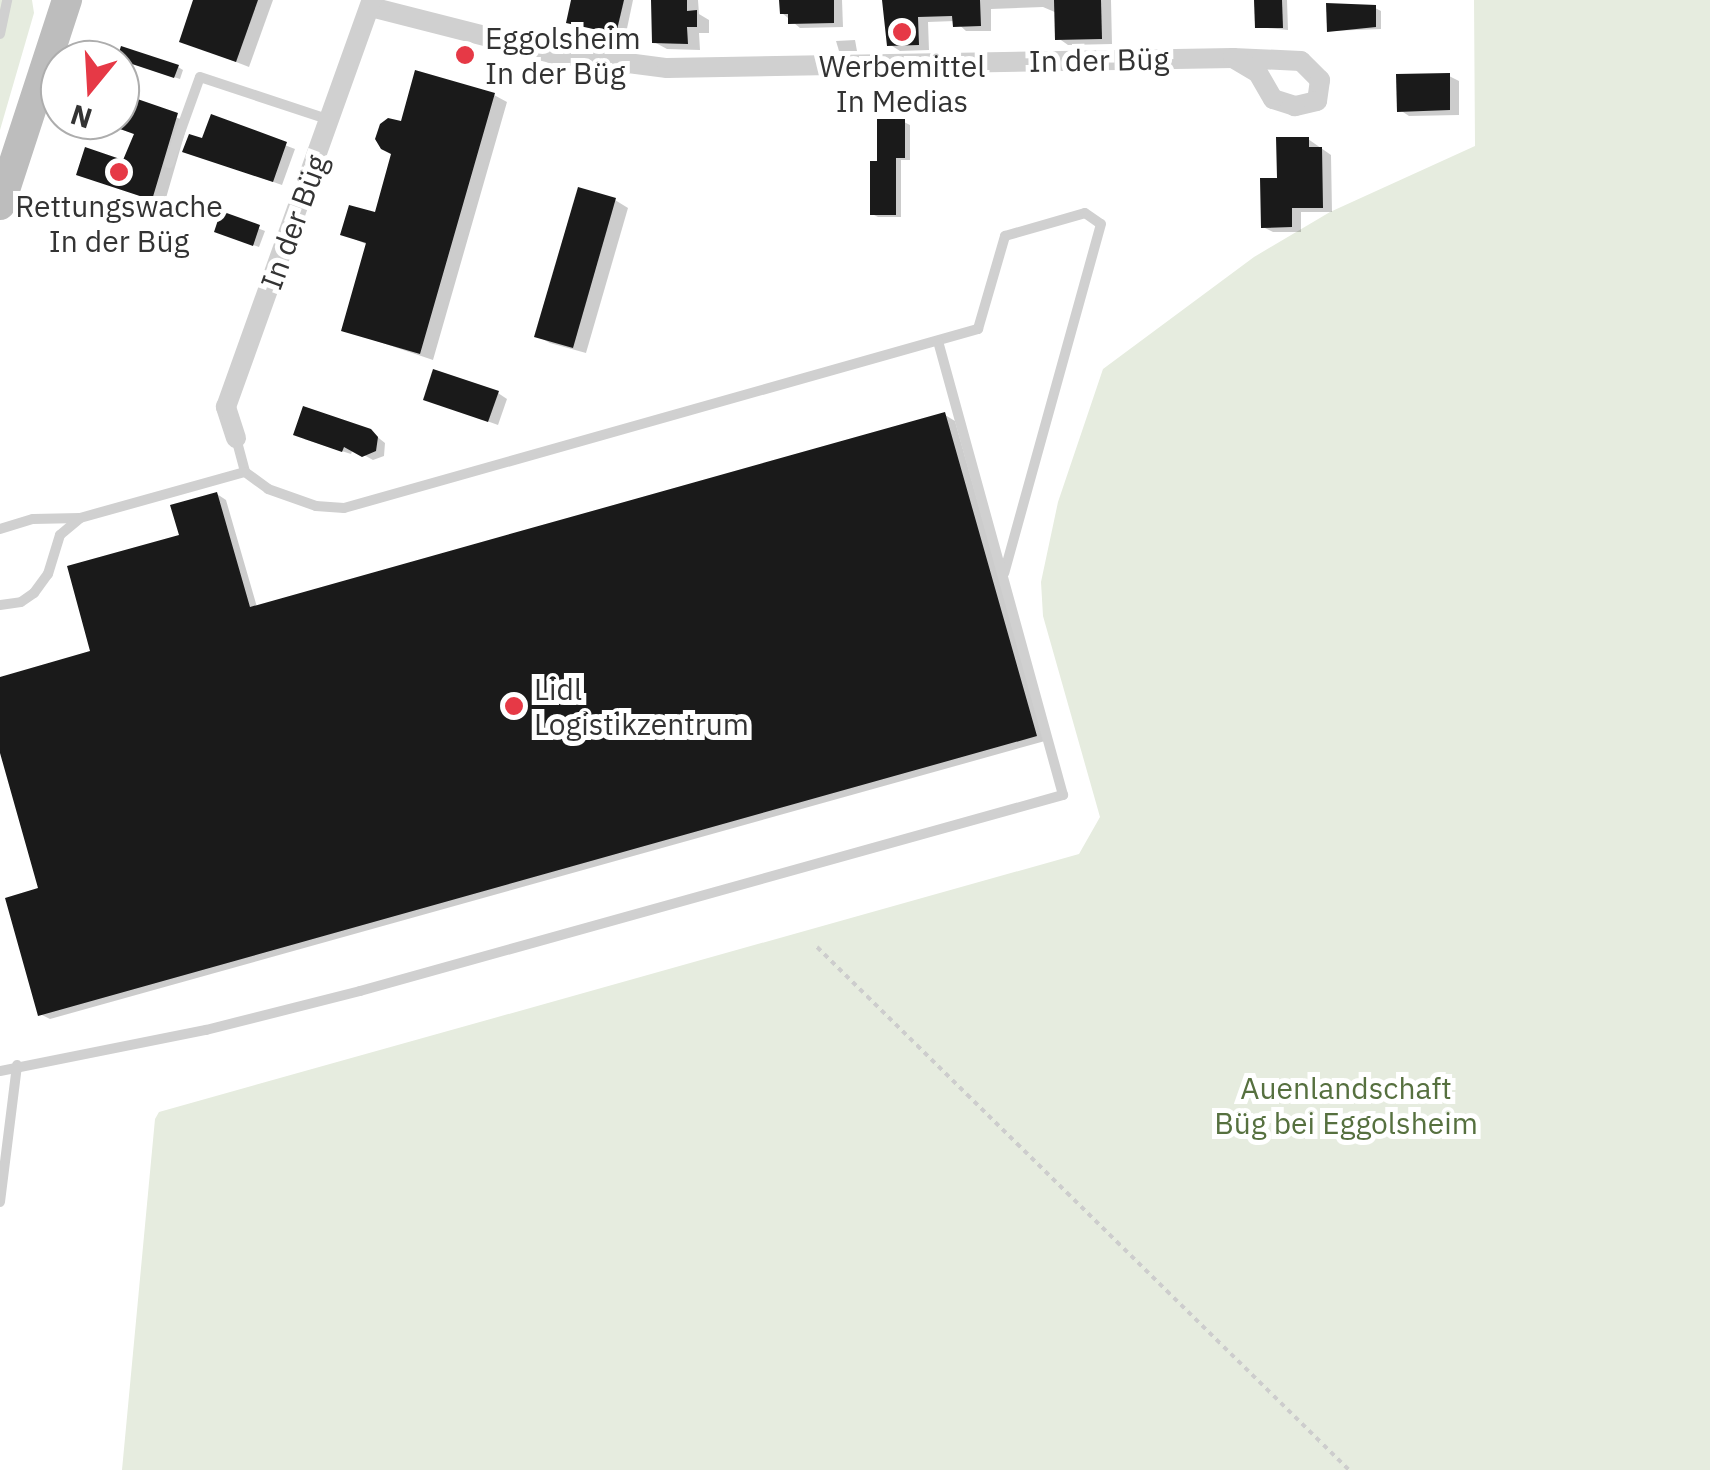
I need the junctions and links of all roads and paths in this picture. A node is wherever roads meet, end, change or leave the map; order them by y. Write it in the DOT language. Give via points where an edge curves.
graph roads {
  1 [pos="7,0"];
  2 [pos="67,0"];
  3 [pos="371,4"];
  4 [pos="0,34"];
  5 [pos="1233,58"];
  6 [pos="331,120"];
  7 [pos="169,163"];
  8 [pos="0,206"];
  9 [pos="938,341"];
  10 [pos="236,438"];
  11 [pos="245,472"];
  12 [pos="80,518"];
  13 [pos="0,529"];
  14 [pos="1003,577"];
  15 [pos="0,604"];
  16 [pos="817,946"];
  17 [pos="16,1065"];
  18 [pos="0,1071"];
  19 [pos="0,1202"];
  20 [pos="1349,1470"];
  1 -- 4 [label="lane"];
  2 -- 8 [label="main road"];
  3 -- 5 [label="street, In der Büg" via="551,53 668,68"];
  3 -- 6 [label="street, In der Büg"];
  6 -- 7 [label="lane" via="200,77"];
  6 -- 10 [label="street, In der Büg" via="226,407"];
  9 -- 11 [label="lane" via="344,508 294,500"];
  9 -- 14 [label="lane"];
  9 -- 14 [label="lane" via="978,329 1004,236 1085,213 1102,224"];
  10 -- 11 [label="lane"];
  11 -- 12 [label="lane"];
  12 -- 13 [label="lane" via="33,519"];
  12 -- 15 [label="lane" via="60,535 48,574 34,593"];
  14 -- 17 [label="lane" via="1063,795 360,992 206,1030"];
  16 -- 20 [label="path"];
  17 -- 18 [label="lane"];
  17 -- 19 [label="lane"];
}
